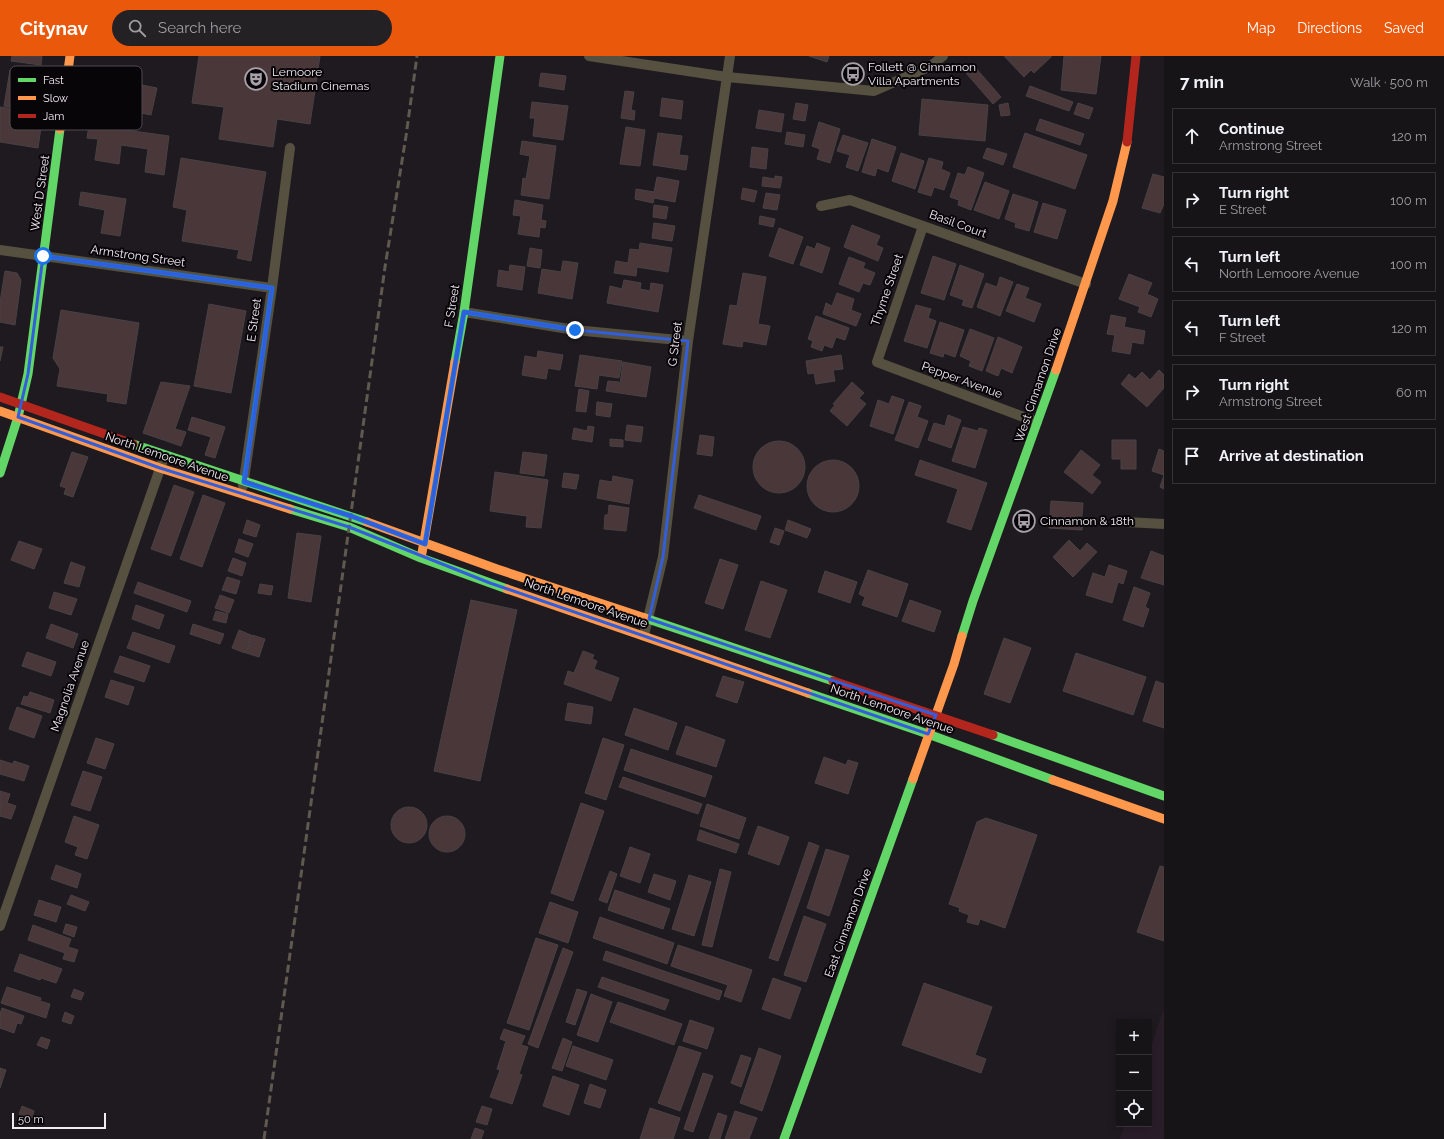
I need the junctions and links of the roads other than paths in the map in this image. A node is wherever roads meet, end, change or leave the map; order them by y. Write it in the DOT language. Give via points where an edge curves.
graph roads {
  1 [pos="70,56"];
  2 [pos="500,56"];
  3 [pos="589,56"];
  4 [pos="730,56"];
  5 [pos="943,56"];
  6 [pos="1136,56"];
  7 [pos="69,66"];
  8 [pos="727,77"];
  9 [pos="60,130"];
  10 [pos="290,148"];
  11 [pos="821,206"];
  12 [pos="923,226"];
  13 [pos="0,250"];
  14 [pos="43,256"];
  15 [pos="1086,284"];
  16 [pos="272,288"];
  17 [pos="464,312"];
  18 [pos="688,341"];
  19 [pos="877,362"];
  20 [pos="0,397"];
  21 [pos="22,404"];
  22 [pos="0,411"];
  23 [pos="18,417"];
  24 [pos="1038,422"];
  25 [pos="164,454"];
  26 [pos="160,468"];
  27 [pos="0,473"];
  28 [pos="244,482"];
  29 [pos="241,494"];
  30 [pos="1126,522"];
  31 [pos="1164,524"];
  32 [pos="425,544"];
  33 [pos="421,558"];
  34 [pos="649,619"];
  35 [pos="644,635"];
  36 [pos="936,715"];
  37 [pos="928,734"];
  38 [pos="1164,796"];
  39 [pos="1164,819"];
  40 [pos="0,926"];
  41 [pos="784,1139"];
  1 -- 7 [label="main road, West D Street"];
  2 -- 17 [label="main road, F Street"];
  3 -- 8 [label="street"];
  4 -- 8 [label="street, G Street"];
  5 -- 8 [label="street" via="931,66 874,91"];
  6 -- 15 [label="main road, West Cinnamon Drive" via="1127,143 1113,201"];
  8 -- 18 [label="street, G Street"];
  9 -- 14 [label="main road, West D Street"];
  10 -- 16 [label="street, E Street"];
  11 -- 12 [label="street, Basil Court" via="850,200"];
  12 -- 15 [label="street, Basil Court"];
  12 -- 19 [label="street, Thyme Street"];
  13 -- 14 [label="street, Armstrong Street"];
  14 -- 16 [label="street, Armstrong Street"];
  14 -- 21 [label="main road, West D Street"];
  15 -- 24 [label="main road, West Cinnamon Drive"];
  16 -- 28 [label="street, E Street"];
  17 -- 18 [label="street" via="575,330"];
  17 -- 32 [label="main road, F Street"];
  18 -- 34 [label="street, G Street" via="663,557"];
  19 -- 24 [label="street, Pepper Avenue"];
  20 -- 21 [label="main road, North Lemoore Avenue"];
  21 -- 23 [label="main road, West D Street"];
  21 -- 25 [label="main road, North Lemoore Avenue"];
  22 -- 23 [label="main road, North Lemoore Avenue"];
  23 -- 26 [label="main road, North Lemoore Avenue"];
  23 -- 27 [label="main road, West D Street"];
  24 -- 36 [label="main road, West Cinnamon Drive" via="973,601 956,660"];
  25 -- 26 [label="street, Magnolia Avenue"];
  25 -- 28 [label="main road, North Lemoore Avenue"];
  26 -- 29 [label="main road, North Lemoore Avenue"];
  26 -- 40 [label="street, Magnolia Avenue"];
  28 -- 29 [label="street, E Street"];
  28 -- 32 [label="main road, North Lemoore Avenue" via="351,516"];
  29 -- 33 [label="main road, North Lemoore Avenue" via="350,527"];
  30 -- 31 [label="street"];
  32 -- 33 [label="main road, F Street"];
  32 -- 34 [label="main road, North Lemoore Avenue"];
  33 -- 35 [label="main road, North Lemoore Avenue"];
  34 -- 35 [label="street, G Street"];
  34 -- 36 [label="main road, North Lemoore Avenue"];
  35 -- 37 [label="main road, North Lemoore Avenue"];
  36 -- 37 [label="main road, East Cinnamon Drive"];
  36 -- 38 [label="main road, North Lemoore Avenue"];
  37 -- 39 [label="main road, North Lemoore Avenue"];
  37 -- 41 [label="main road, East Cinnamon Drive"];
}
